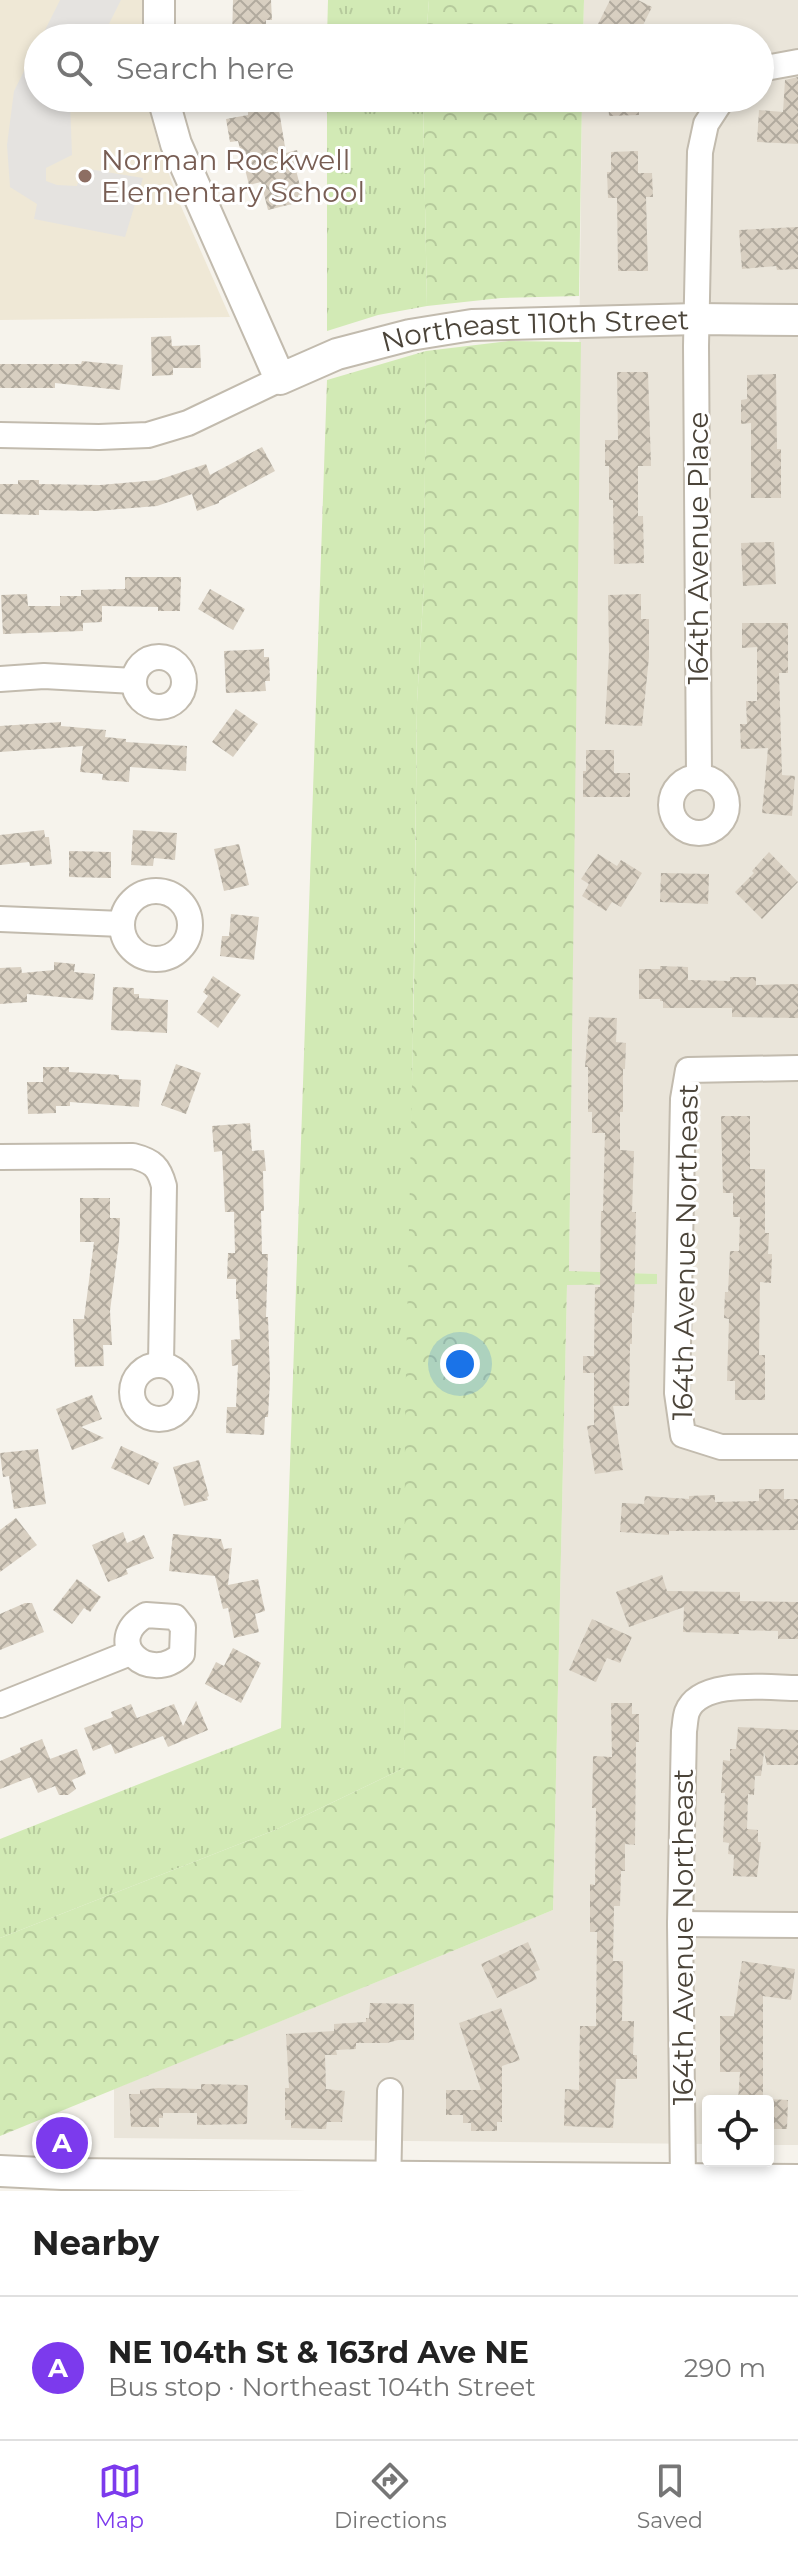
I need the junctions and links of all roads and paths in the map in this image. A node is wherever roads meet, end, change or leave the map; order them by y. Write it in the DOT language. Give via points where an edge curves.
graph roads {
  1 [pos="159,0"];
  2 [pos="159,24"];
  3 [pos="798,62"];
  4 [pos="774,66"];
  5 [pos="167,112"];
  6 [pos="708,112"];
  7 [pos="697,319"];
  8 [pos="798,320"];
  9 [pos="280,379"];
  10 [pos="0,435"];
  11 [pos="0,679"];
  12 [pos="134,681"];
  13 [pos="699,777"];
  14 [pos="0,919"];
  15 [pos="122,924"];
  16 [pos="798,1068"];
  17 [pos="0,1157"];
  18 [pos="161,1364"];
  19 [pos="798,1447"];
  20 [pos="130,1653"];
  21 [pos="798,1688"];
  22 [pos="0,1705"];
  23 [pos="680,1924"];
  24 [pos="798,1925"];
  25 [pos="390,2091"];
  26 [pos="0,2171"];
  27 [pos="798,2180"];
  28 [pos="683,2181"];
  29 [pos="154,2183"];
  30 [pos="388,2184"];
  1 -- 2 [label="street"];
  3 -- 4 [label="street"];
  5 -- 9 [label="street" via="176,144"];
  6 -- 7 [label="street" via="700,152"];
  7 -- 8 [label="street, Northeast 110th Street"];
  7 -- 9 [label="street, Northeast 110th Street" via="472,325 337,354"];
  7 -- 13 [label="street, 164th Avenue Place"];
  9 -- 10 [label="street" via="188,423 148,435"];
  11 -- 12 [label="street"];
  14 -- 15 [label="street"];
  16 -- 19 [label="street, 164th Avenue Northeast" via="688,1070 683,1099 677,1393 683,1435 721,1447"];
  17 -- 18 [label="street" via="133,1156 149,1160 159,1170 164,1186"];
  20 -- 22 [label="street"];
  21 -- 23 [label="street, 164th Avenue Northeast" via="714,1690 698,1697 687,1711"];
  23 -- 24 [label="street"];
  23 -- 28 [label="street, 164th Avenue Northeast"];
  25 -- 30 [label="street"];
  26 -- 29 [label="street"];
  27 -- 28 [label="street"];
  28 -- 30 [label="street"];
  29 -- 30 [label="street"];
}
